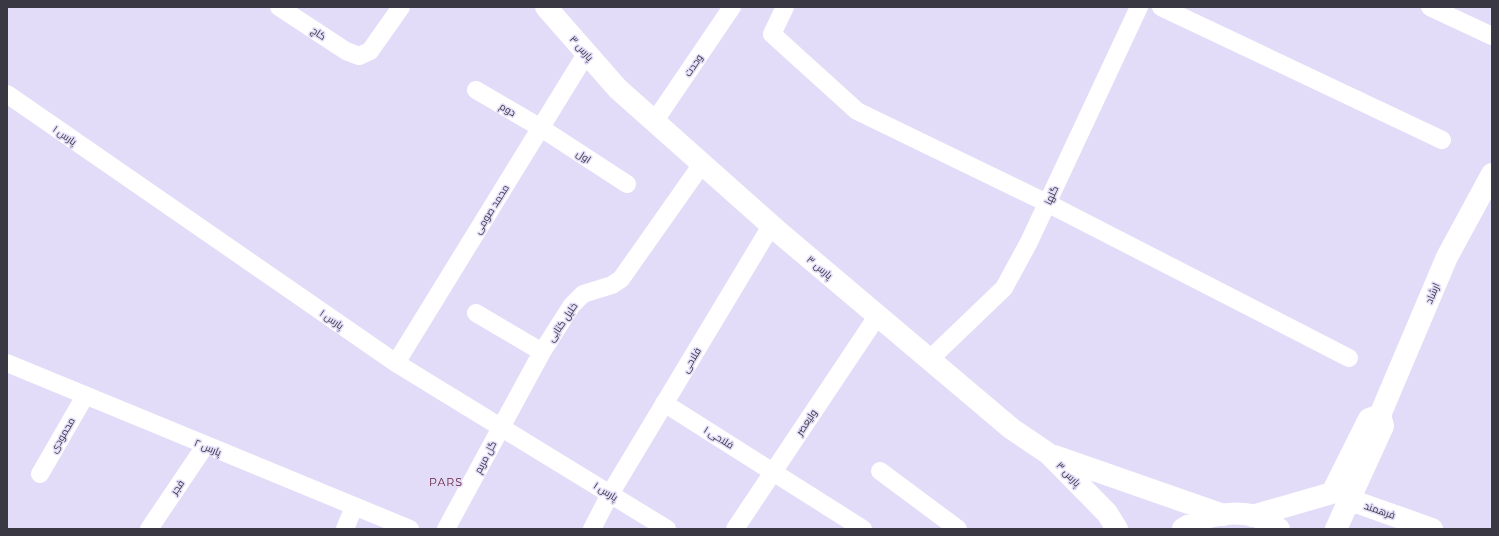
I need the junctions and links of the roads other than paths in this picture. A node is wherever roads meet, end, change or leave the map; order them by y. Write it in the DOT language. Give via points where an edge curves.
graph roads {
  1 [pos="280,7"];
  2 [pos="401,7"];
  3 [pos="546,7"];
  4 [pos="732,7"];
  5 [pos="785,7"];
  6 [pos="1139,7"];
  7 [pos="1161,7"];
  8 [pos="1430,7"];
  9 [pos="1492,36"];
  10 [pos="586,54"];
  11 [pos="476,90"];
  12 [pos="7,94"];
  13 [pos="654,122"];
  14 [pos="541,128"];
  15 [pos="1442,140"];
  16 [pos="702,164"];
  17 [pos="1492,174"];
  18 [pos="627,184"];
  19 [pos="1047,203"];
  20 [pos="771,226"];
  21 [pos="476,313"];
  22 [pos="878,315"];
  23 [pos="542,352"];
  24 [pos="1349,358"];
  25 [pos="930,359"];
  26 [pos="7,363"];
  27 [pos="396,363"];
  28 [pos="85,396"];
  29 [pos="664,403"];
  30 [pos="1380,415"];
  31 [pos="501,427"];
  32 [pos="205,446"];
  33 [pos="1049,454"];
  34 [pos="880,471"];
  35 [pos="773,472"];
  36 [pos="40,474"];
  37 [pos="610,494"];
  38 [pos="1350,500"];
  39 [pos="354,507"];
  40 [pos="1223,515"];
  41 [pos="1252,516"];
  42 [pos="1112,521"];
  43 [pos="149,529"];
  44 [pos="345,529"];
  45 [pos="410,529"];
  46 [pos="446,529"];
  47 [pos="592,529"];
  48 [pos="666,529"];
  49 [pos="735,529"];
  50 [pos="863,529"];
  51 [pos="958,529"];
  52 [pos="1183,529"];
  53 [pos="1280,529"];
  54 [pos="1336,529"];
  55 [pos="1432,529"];
  1 -- 2 [label="street, کاج" via="346,51 359,56 370,51"];
  3 -- 10 [label="main road, پارس ۳"];
  4 -- 13 [label="street, وحدت"];
  5 -- 19 [label="street" via="772,34 857,111"];
  6 -- 19 [label="street, گلها"];
  7 -- 15 [label="street"];
  8 -- 9 [label="street"];
  10 -- 13 [label="main road, پارس ۳" via="618,89"];
  10 -- 14 [label="street, محمد صومی"];
  11 -- 14 [label="street, دوم"];
  12 -- 27 [label="street, پارس ۱"];
  13 -- 16 [label="main road, پارس ۳"];
  14 -- 18 [label="street, اول"];
  14 -- 27 [label="street, محمد صومی"];
  16 -- 20 [label="main road, پارس ۳"];
  16 -- 23 [label="street, خلیل کتابی" via="621,279 578,298"];
  17 -- 30 [label="main road, ارشاد" via="1447,257"];
  19 -- 24 [label="street"];
  19 -- 25 [label="street, گلها" via="1030,242 1004,288"];
  20 -- 22 [label="main road, پارس ۳"];
  20 -- 29 [label="street, فلاحی"];
  21 -- 23 [label="street"];
  22 -- 25 [label="main road, پارس ۳"];
  22 -- 35 [label="street, ولیعصر"];
  23 -- 31 [label="street, خلیل کتابی"];
  25 -- 33 [label="main road, پارس ۳" via="1012,429"];
  26 -- 28 [label="street, پارس ۲"];
  27 -- 31 [label="street, پارس ۱"];
  28 -- 32 [label="street, پارس ۲"];
  28 -- 36 [label="street, محمودی"];
  29 -- 35 [label="street, فلاحی ۱"];
  29 -- 37 [label="street, فلاحی"];
  30 -- 38 [label="main road" via="1383,426"];
  30 -- 41 [label="main road" via="1369,419 1332,493"];
  31 -- 37 [label="street, پارس ۱"];
  31 -- 46 [label="street, گل مریم"];
  32 -- 39 [label="street, پارس ۲"];
  32 -- 43 [label="street, فجر"];
  33 -- 40 [label="main road"];
  33 -- 42 [label="main road, پارس ۳"];
  34 -- 51 [label="street"];
  35 -- 49 [label="street, ولیعصر"];
  35 -- 50 [label="street, فلاحی ۱"];
  37 -- 47 [label="street, فلاحی"];
  37 -- 48 [label="street, پارس ۱"];
  38 -- 54 [label="main road"];
  38 -- 55 [label="main road, فرهمند"];
  39 -- 44 [label="street"];
  39 -- 45 [label="street, پارس ۲"];
  40 -- 41 [label="main road" via="1232,513"];
  40 -- 52 [label="main road" via="1210,516"];
  41 -- 53 [label="main road" via="1274,524"];
}
